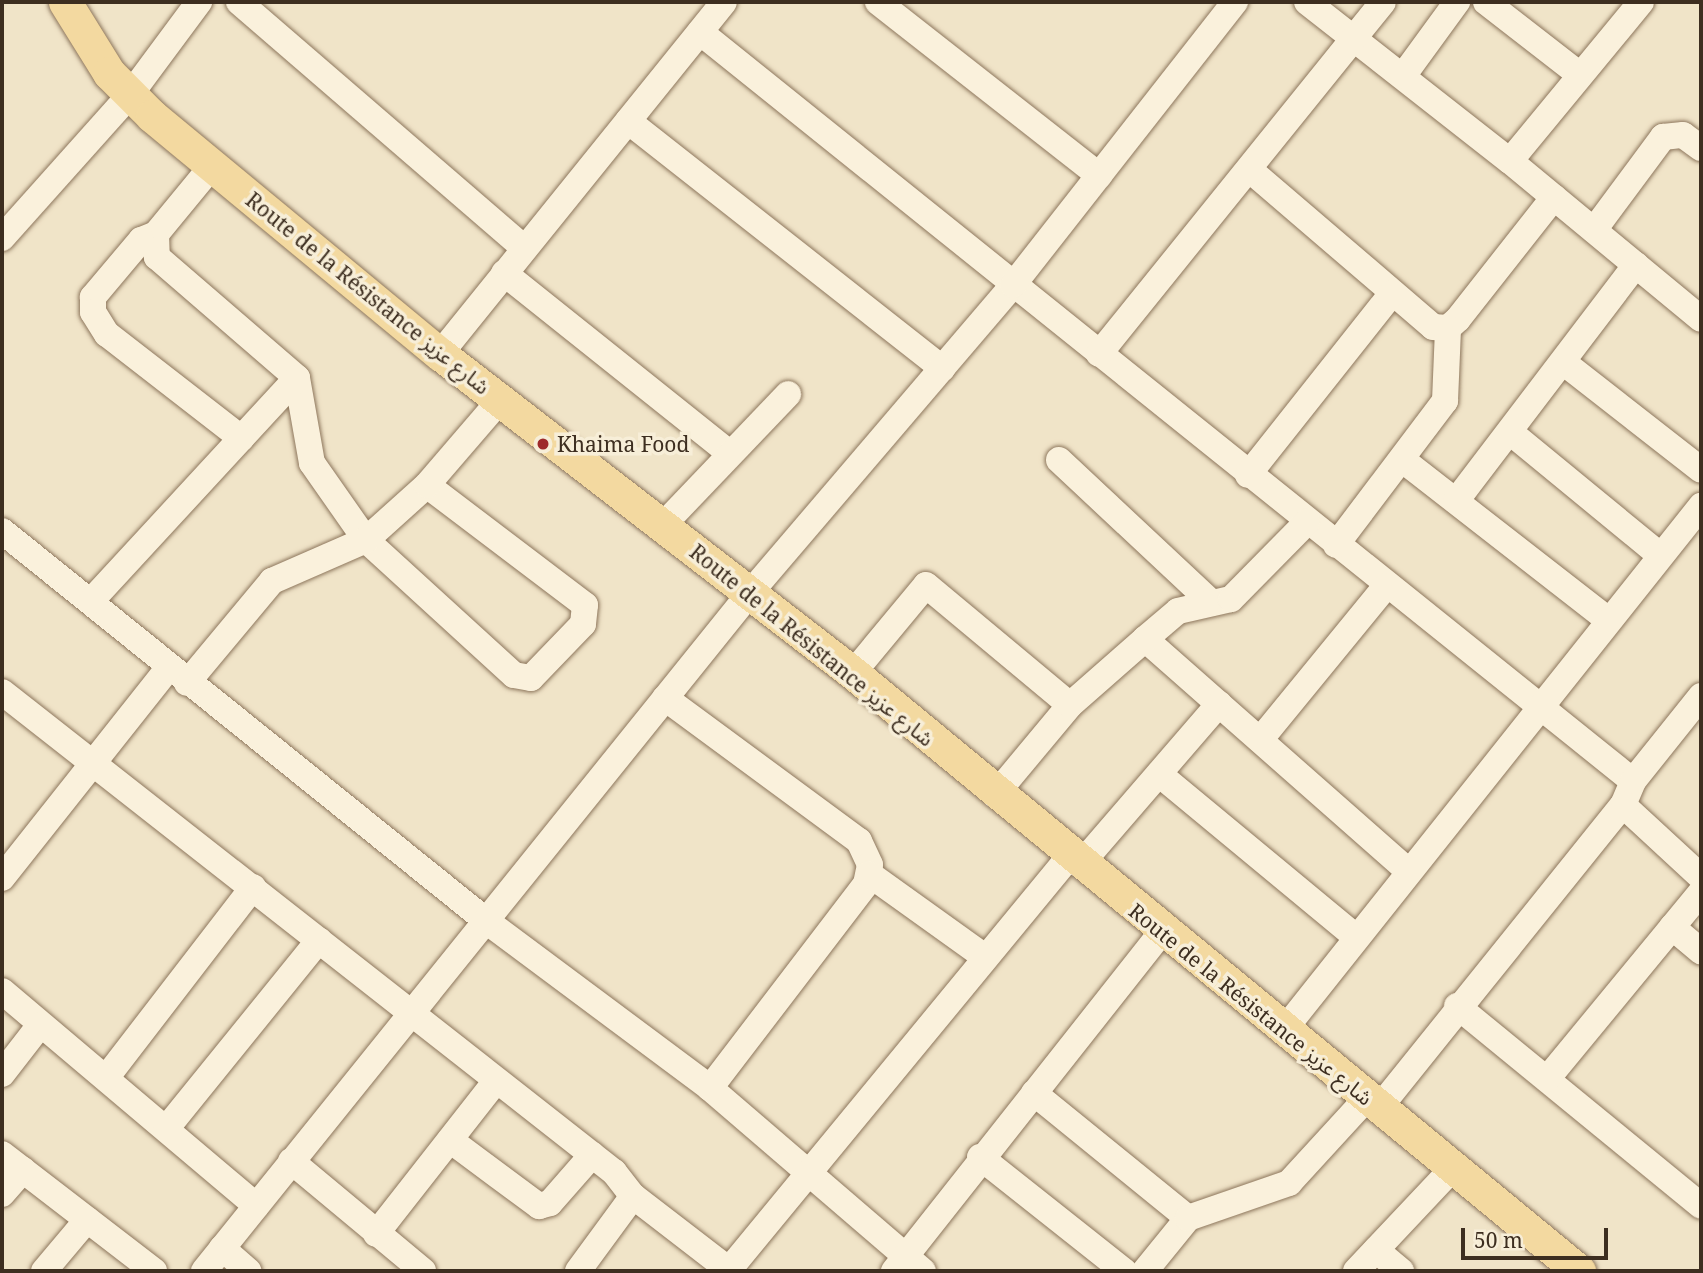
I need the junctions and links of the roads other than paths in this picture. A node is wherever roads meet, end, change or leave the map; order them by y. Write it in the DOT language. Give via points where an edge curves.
graph roads {
  1 [pos="65,2"];
  2 [pos="199,2"];
  3 [pos="239,2"];
  4 [pos="724,2"];
  5 [pos="878,2"];
  6 [pos="1235,2"];
  7 [pos="1307,2"];
  8 [pos="1384,2"];
  9 [pos="1457,2"];
  10 [pos="1486,2"];
  11 [pos="1633,4"];
  12 [pos="700,32"];
  13 [pos="1353,37"];
  14 [pos="1580,75"];
  15 [pos="1403,76"];
  16 [pos="130,95"];
  17 [pos="628,121"];
  18 [pos="1701,148"];
  19 [pos="1510,161"];
  20 [pos="212,166"];
  21 [pos="1250,170"];
  22 [pos="1099,175"];
  23 [pos="1554,197"];
  24 [pos="1594,230"];
  25 [pos="156,234"];
  26 [pos="2,238"];
  27 [pos="524,248"];
  28 [pos="1636,265"];
  29 [pos="504,273"];
  30 [pos="1013,285"];
  31 [pos="1392,293"];
  32 [pos="1701,319"];
  33 [pos="1448,328"];
  34 [pos="440,354"];
  35 [pos="1099,354"];
  36 [pos="1563,362"];
  37 [pos="942,368"];
  38 [pos="297,377"];
  39 [pos="788,394"];
  40 [pos="500,400"];
  41 [pos="1510,432"];
  42 [pos="241,438"];
  43 [pos="728,452"];
  44 [pos="1059,460"];
  45 [pos="1404,461"];
  46 [pos="1701,470"];
  47 [pos="1248,475"];
  48 [pos="427,485"];
  49 [pos="1456,501"];
  50 [pos="1701,506"];
  51 [pos="1307,522"];
  52 [pos="663,526"];
  53 [pos="2,531"];
  54 [pos="366,540"];
  55 [pos="1336,545"];
  56 [pos="1660,555"];
  57 [pos="1385,586"];
  58 [pos="750,593"];
  59 [pos="92,600"];
  60 [pos="1212,603"];
  61 [pos="1607,619"];
  62 [pos="1145,639"];
  63 [pos="853,673"];
  64 [pos="178,674"];
  65 [pos="2,692"];
  66 [pos="1701,696"];
  67 [pos="665,698"];
  68 [pos="1219,704"];
  69 [pos="1070,705"];
  70 [pos="1537,709"];
  71 [pos="1692,727"];
  72 [pos="1260,740"];
  73 [pos="95,760"];
  74 [pos="1159,774"];
  75 [pos="1628,793"];
  76 [pos="995,795"];
  77 [pos="1075,861"];
  78 [pos="1408,871"];
  79 [pos="869,874"];
  80 [pos="1701,877"];
  81 [pos="2,878"];
  82 [pos="253,887"];
  83 [pos="1701,892"];
  84 [pos="489,923"];
  85 [pos="1672,927"];
  86 [pos="1162,932"];
  87 [pos="1355,936"];
  88 [pos="319,940"];
  89 [pos="1701,951"];
  90 [pos="985,957"];
  91 [pos="2,991"];
  92 [pos="1457,1006"];
  93 [pos="409,1012"];
  94 [pos="40,1025"];
  95 [pos="1284,1030"];
  96 [pos="2,1074"];
  97 [pos="106,1078"];
  98 [pos="1547,1079"];
  99 [pos="496,1081"];
  100 [pos="710,1088"];
  101 [pos="1034,1093"];
  102 [pos="1373,1103"];
  103 [pos="166,1129"];
  104 [pos="450,1140"];
  105 [pos="2,1154"];
  106 [pos="592,1155"];
  107 [pos="980,1157"];
  108 [pos="291,1161"];
  109 [pos="1454,1167"];
  110 [pos="23,1170"];
  111 [pos="811,1176"];
  112 [pos="2,1194"];
  113 [pos="1697,1195"];
  114 [pos="633,1196"];
  115 [pos="256,1206"];
  116 [pos="1188,1218"];
  117 [pos="86,1220"];
  118 [pos="376,1234"];
  119 [pos="222,1248"];
  120 [pos="1376,1250"];
  121 [pos="908,1267"];
  122 [pos="729,1270"];
  123 [pos="44,1271"];
  124 [pos="154,1271"];
  125 [pos="204,1271"];
  126 [pos="248,1271"];
  127 [pos="423,1271"];
  128 [pos="578,1271"];
  129 [pos="1125,1271"];
  130 [pos="1145,1271"];
  131 [pos="1356,1271"];
  132 [pos="1401,1271"];
  133 [pos="1579,1271"];
  1 -- 16 [label="main road, Route de la Résistance شارع عزيز" via="87,42"];
  2 -- 16 [label="street"];
  3 -- 27 [label="street"];
  4 -- 12 [label="street"];
  5 -- 22 [label="street"];
  6 -- 22 [label="street"];
  7 -- 13 [label="street"];
  8 -- 13 [label="street"];
  9 -- 15 [label="street"];
  10 -- 14 [label="street"];
  11 -- 14 [label="street"];
  12 -- 17 [label="street"];
  12 -- 30 [label="street"];
  13 -- 15 [label="street"];
  13 -- 21 [label="street"];
  14 -- 19 [label="street"];
  15 -- 19 [label="street"];
  16 -- 20 [label="main road, Route de la Résistance شارع عزيز"];
  16 -- 26 [label="street"];
  17 -- 27 [label="street"];
  17 -- 37 [label="street"];
  18 -- 24 [label="street" via="1683,135 1663,137"];
  19 -- 23 [label="street"];
  20 -- 25 [label="street"];
  20 -- 34 [label="main road, Route de la Résistance شارع عزيز"];
  21 -- 31 [label="street"];
  21 -- 35 [label="street"];
  22 -- 30 [label="street"];
  23 -- 24 [label="street"];
  23 -- 33 [label="street"];
  24 -- 28 [label="street"];
  25 -- 38 [label="street" via="157,257"];
  25 -- 42 [label="street" via="141,240 93,297 93,312 107,334"];
  27 -- 29 [label="street"];
  28 -- 32 [label="street"];
  28 -- 36 [label="street"];
  29 -- 34 [label="street"];
  29 -- 43 [label="street"];
  30 -- 35 [label="street"];
  30 -- 37 [label="street"];
  31 -- 33 [label="street" via="1433,327"];
  31 -- 47 [label="street"];
  33 -- 45 [label="street" via="1445,401"];
  34 -- 40 [label="main road, Route de la Résistance شارع عزيز"];
  35 -- 47 [label="street"];
  36 -- 41 [label="street"];
  36 -- 46 [label="street"];
  37 -- 58 [label="street"];
  38 -- 42 [label="street"];
  38 -- 54 [label="street" via="312,463"];
  39 -- 43 [label="street"];
  40 -- 48 [label="street"];
  40 -- 52 [label="main road, Route de la Résistance شارع عزيز"];
  41 -- 49 [label="street"];
  41 -- 56 [label="street"];
  42 -- 59 [label="street"];
  43 -- 52 [label="street"];
  44 -- 60 [label="street"];
  45 -- 49 [label="street"];
  45 -- 55 [label="street"];
  47 -- 51 [label="street"];
  48 -- 54 [label="street"];
  48 -- 54 [label="street" via="585,605 583,624 531,678 514,675"];
  49 -- 61 [label="street"];
  50 -- 56 [label="street"];
  51 -- 55 [label="street"];
  51 -- 60 [label="street" via="1240,592"];
  52 -- 58 [label="main road, Route de la Résistance شارع عزيز"];
  53 -- 59 [label="street"];
  54 -- 64 [label="street" via="272,580"];
  55 -- 57 [label="street"];
  56 -- 61 [label="street"];
  57 -- 70 [label="street"];
  57 -- 72 [label="street"];
  58 -- 63 [label="main road, Route de la Résistance شارع عزيز"];
  58 -- 67 [label="street"];
  59 -- 64 [label="street"];
  60 -- 62 [label="street" via="1178,611"];
  61 -- 70 [label="street"];
  62 -- 68 [label="street"];
  62 -- 69 [label="street"];
  63 -- 69 [label="street" via="926,584"];
  63 -- 76 [label="main road, Route de la Résistance شارع عزيز"];
  64 -- 73 [label="street"];
  64 -- 84 [label="street"];
  65 -- 73 [label="street"];
  66 -- 71 [label="street"];
  67 -- 79 [label="street" via="859,841"];
  67 -- 84 [label="street"];
  68 -- 72 [label="street"];
  68 -- 74 [label="street"];
  69 -- 76 [label="street"];
  70 -- 75 [label="street"];
  70 -- 78 [label="street"];
  71 -- 75 [label="street"];
  72 -- 78 [label="street"];
  73 -- 81 [label="street"];
  73 -- 82 [label="street"];
  74 -- 77 [label="street"];
  74 -- 87 [label="street"];
  75 -- 80 [label="street"];
  75 -- 92 [label="street"];
  76 -- 77 [label="main road, Route de la Résistance شارع عزيز"];
  77 -- 86 [label="main road, Route de la Résistance شارع عزيز"];
  77 -- 90 [label="street"];
  78 -- 87 [label="street"];
  79 -- 90 [label="street"];
  79 -- 100 [label="street"];
  82 -- 88 [label="street"];
  82 -- 97 [label="street"];
  83 -- 85 [label="street"];
  84 -- 93 [label="street"];
  84 -- 100 [label="street"];
  85 -- 89 [label="street"];
  85 -- 98 [label="street"];
  86 -- 95 [label="main road, Route de la Résistance شارع عزيز"];
  86 -- 101 [label="street"];
  87 -- 95 [label="street"];
  88 -- 93 [label="street"];
  88 -- 103 [label="street"];
  90 -- 111 [label="street"];
  91 -- 94 [label="street"];
  92 -- 98 [label="street"];
  92 -- 102 [label="street"];
  93 -- 99 [label="street"];
  93 -- 108 [label="street"];
  94 -- 96 [label="street"];
  94 -- 97 [label="street"];
  95 -- 102 [label="main road, Route de la Résistance شارع عزيز"];
  97 -- 103 [label="street"];
  98 -- 113 [label="street"];
  99 -- 104 [label="street"];
  99 -- 106 [label="street"];
  100 -- 111 [label="street"];
  101 -- 107 [label="street"];
  101 -- 116 [label="street"];
  102 -- 109 [label="main road, Route de la Résistance شارع عزيز"];
  102 -- 116 [label="street" via="1289,1183"];
  103 -- 115 [label="street"];
  104 -- 106 [label="street" via="540,1206 550,1203"];
  104 -- 118 [label="street"];
  105 -- 110 [label="street"];
  106 -- 114 [label="street"];
  107 -- 121 [label="street"];
  107 -- 129 [label="street"];
  108 -- 115 [label="street"];
  108 -- 118 [label="street"];
  109 -- 120 [label="street"];
  109 -- 133 [label="main road, Route de la Résistance شارع عزيز"];
  110 -- 112 [label="street"];
  110 -- 117 [label="street"];
  111 -- 121 [label="street"];
  111 -- 122 [label="street"];
  114 -- 122 [label="street"];
  114 -- 128 [label="street"];
  115 -- 119 [label="street"];
  116 -- 130 [label="street"];
  117 -- 123 [label="street"];
  117 -- 124 [label="street"];
  118 -- 127 [label="street"];
  119 -- 125 [label="street"];
  119 -- 126 [label="street"];
  120 -- 131 [label="street"];
  120 -- 132 [label="street"];
}
